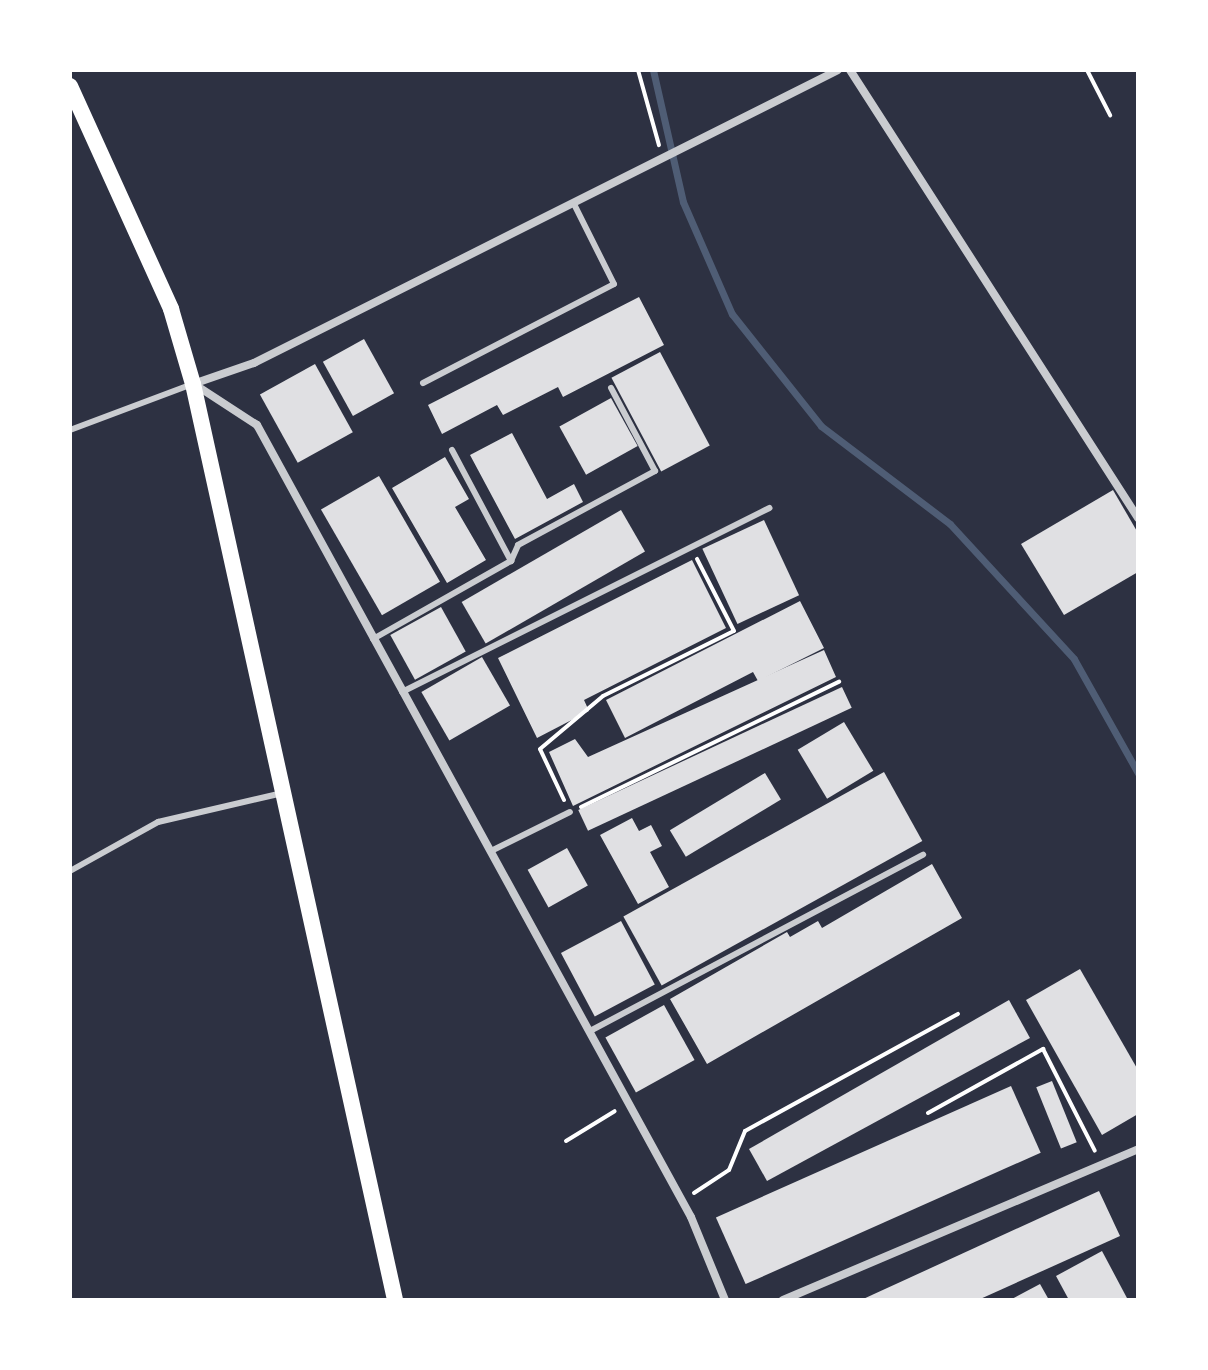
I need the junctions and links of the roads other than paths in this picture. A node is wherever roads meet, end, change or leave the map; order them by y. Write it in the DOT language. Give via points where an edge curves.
graph roads {
  1 [pos="838,70"];
  2 [pos="850,70"];
  3 [pos="70,86"];
  4 [pos="575,206"];
  5 [pos="423,383"];
  6 [pos="193,384"];
  7 [pos="611,388"];
  8 [pos="70,430"];
  9 [pos="452,450"];
  10 [pos="769,508"];
  11 [pos="1138,518"];
  12 [pos="511,561"];
  13 [pos="373,639"];
  14 [pos="402,692"];
  15 [pos="286,792"];
  16 [pos="570,812"];
  17 [pos="491,851"];
  18 [pos="923,855"];
  19 [pos="70,871"];
  20 [pos="590,1031"];
  21 [pos="1138,1149"];
  22 [pos="395,1300"];
  23 [pos="725,1300"];
  24 [pos="783,1300"];
  1 -- 4 [label="street"];
  2 -- 11 [label="street"];
  3 -- 6 [label="main road" via="171,309"];
  4 -- 5 [label="lane" via="614,284"];
  4 -- 6 [label="street" via="254,363"];
  6 -- 8 [label="lane"];
  6 -- 13 [label="street" via="257,425"];
  6 -- 15 [label="main road"];
  7 -- 12 [label="lane" via="655,471 518,545"];
  9 -- 12 [label="lane"];
  10 -- 14 [label="lane"];
  12 -- 13 [label="lane"];
  13 -- 14 [label="street"];
  14 -- 17 [label="street"];
  15 -- 19 [label="lane" via="158,822"];
  15 -- 22 [label="main road"];
  16 -- 17 [label="lane"];
  17 -- 20 [label="street"];
  18 -- 20 [label="lane"];
  20 -- 23 [label="street" via="682,1201"];
  21 -- 24 [label="street"];
}
